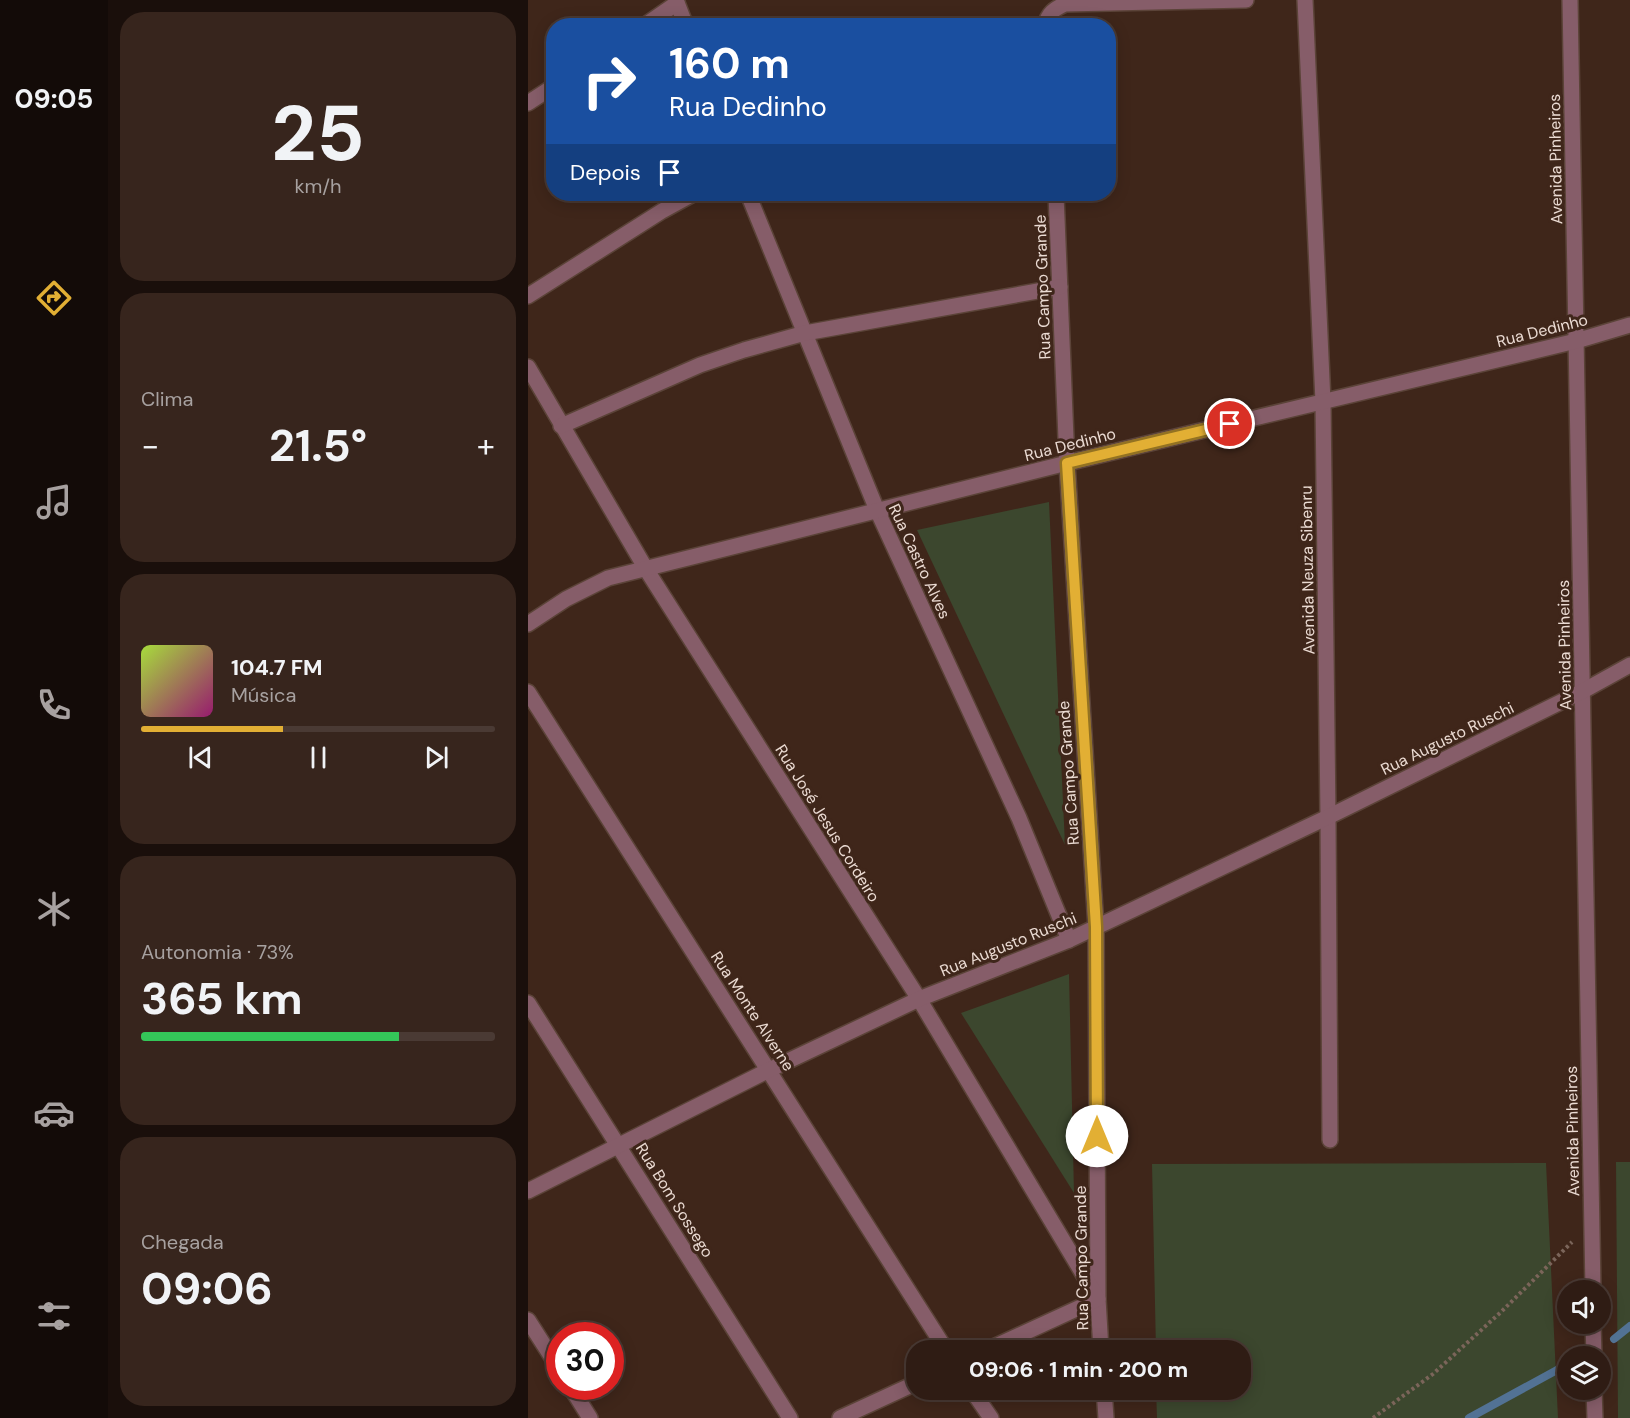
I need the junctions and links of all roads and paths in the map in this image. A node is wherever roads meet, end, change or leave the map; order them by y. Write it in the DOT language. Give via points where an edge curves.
graph roads {
  1 [pos="1246,0"];
  2 [pos="1305,0"];
  3 [pos="1570,0"];
  4 [pos="677,2"];
  5 [pos="655,18"];
  6 [pos="683,18"];
  7 [pos="1047,18"];
  8 [pos="546,91"];
  9 [pos="528,103"];
  10 [pos="680,201"];
  11 [pos="751,201"];
  12 [pos="1056,201"];
  13 [pos="1060,287"];
  14 [pos="528,296"];
  15 [pos="1630,325"];
  16 [pos="805,333"];
  17 [pos="1576,341"];
  18 [pos="528,367"];
  19 [pos="1323,402"];
  20 [pos="561,426"];
  21 [pos="1067,463"];
  22 [pos="877,510"];
  23 [pos="646,569"];
  24 [pos="528,624"];
  25 [pos="1630,665"];
  26 [pos="1583,691"];
  27 [pos="528,692"];
  28 [pos="1328,817"];
  29 [pos="1096,927"];
  30 [pos="1069,940"];
  31 [pos="919,999"];
  32 [pos="528,1003"];
  33 [pos="770,1070"];
  34 [pos="1330,1140"];
  35 [pos="619,1145"];
  36 [pos="528,1191"];
  37 [pos="1592,1222"];
  38 [pos="1593,1280"];
  39 [pos="1098,1299"];
  40 [pos="528,1320"];
  41 [pos="940,1340"];
  42 [pos="1009,1340"];
  43 [pos="1100,1340"];
  44 [pos="546,1348"];
  45 [pos="906,1388"];
  46 [pos="579,1400"];
  47 [pos="979,1400"];
  48 [pos="1105,1400"];
  49 [pos="1594,1400"];
  50 [pos="590,1418"];
  51 [pos="790,1418"];
  52 [pos="840,1418"];
  53 [pos="991,1418"];
  54 [pos="1106,1418"];
  55 [pos="1373,1418"];
  56 [pos="1594,1418"];
  1 -- 7 [label="street" via="1065,4"];
  2 -- 19 [label="street, Avenida Neuza Sibenru"];
  3 -- 17 [label="street, Avenida Pinheiros"];
  4 -- 5 [label="street"];
  4 -- 6 [label="street"];
  8 -- 9 [label="street"];
  10 -- 14 [label="street"];
  11 -- 16 [label="street, Rua Castro Alves"];
  12 -- 13 [label="street, Rua Campo Grande"];
  13 -- 16 [label="street"];
  13 -- 21 [label="street, Rua Campo Grande"];
  15 -- 17 [label="street, Rua Dedinho"];
  16 -- 20 [label="street" via="700,366"];
  16 -- 22 [label="street, Rua Castro Alves"];
  17 -- 19 [label="street, Rua Dedinho"];
  17 -- 26 [label="street, Avenida Pinheiros"];
  18 -- 20 [label="street, Rua José Jesus Cordeiro"];
  19 -- 21 [label="street, Rua Dedinho"];
  19 -- 28 [label="street, Avenida Neuza Sibenru"];
  20 -- 23 [label="street, Rua José Jesus Cordeiro"];
  21 -- 22 [label="street, Rua Dedinho"];
  21 -- 29 [label="street, Rua Campo Grande"];
  22 -- 23 [label="street, Rua Dedinho"];
  22 -- 30 [label="street, Rua Castro Alves" via="1019,818"];
  23 -- 24 [label="street, Rua Dedinho" via="608,579 566,599"];
  23 -- 31 [label="street, Rua José Jesus Cordeiro"];
  25 -- 26 [label="street, Rua Augusto Ruschi"];
  26 -- 28 [label="street, Rua Augusto Ruschi"];
  26 -- 37 [label="street, Avenida Pinheiros"];
  27 -- 33 [label="street, Rua Monte Alverne"];
  28 -- 29 [label="street, Rua Augusto Ruschi"];
  28 -- 34 [label="street, Avenida Neuza Sibenru"];
  29 -- 30 [label="street, Rua Augusto Ruschi"];
  29 -- 39 [label="street, Rua Campo Grande"];
  30 -- 31 [label="street, Rua Augusto Ruschi"];
  31 -- 33 [label="street, Rua Augusto Ruschi"];
  31 -- 39 [label="street, Rua José Jesus Cordeiro"];
  32 -- 35 [label="street, Rua Bom Sossego"];
  33 -- 35 [label="street, Rua Augusto Ruschi"];
  33 -- 41 [label="street, Rua Monte Alverne"];
  35 -- 36 [label="street, Rua Augusto Ruschi"];
  35 -- 51 [label="street, Rua Bom Sossego"];
  37 -- 38 [label="street, Avenida Pinheiros"];
  37 -- 55 [label="path" via="1433,1374"];
  39 -- 42 [label="street"];
  39 -- 43 [label="street, Rua Campo Grande"];
  40 -- 44 [label="street"];
  45 -- 52 [label="street"];
  46 -- 50 [label="street"];
  47 -- 53 [label="street"];
  48 -- 54 [label="street"];
  49 -- 56 [label="street"];
}
